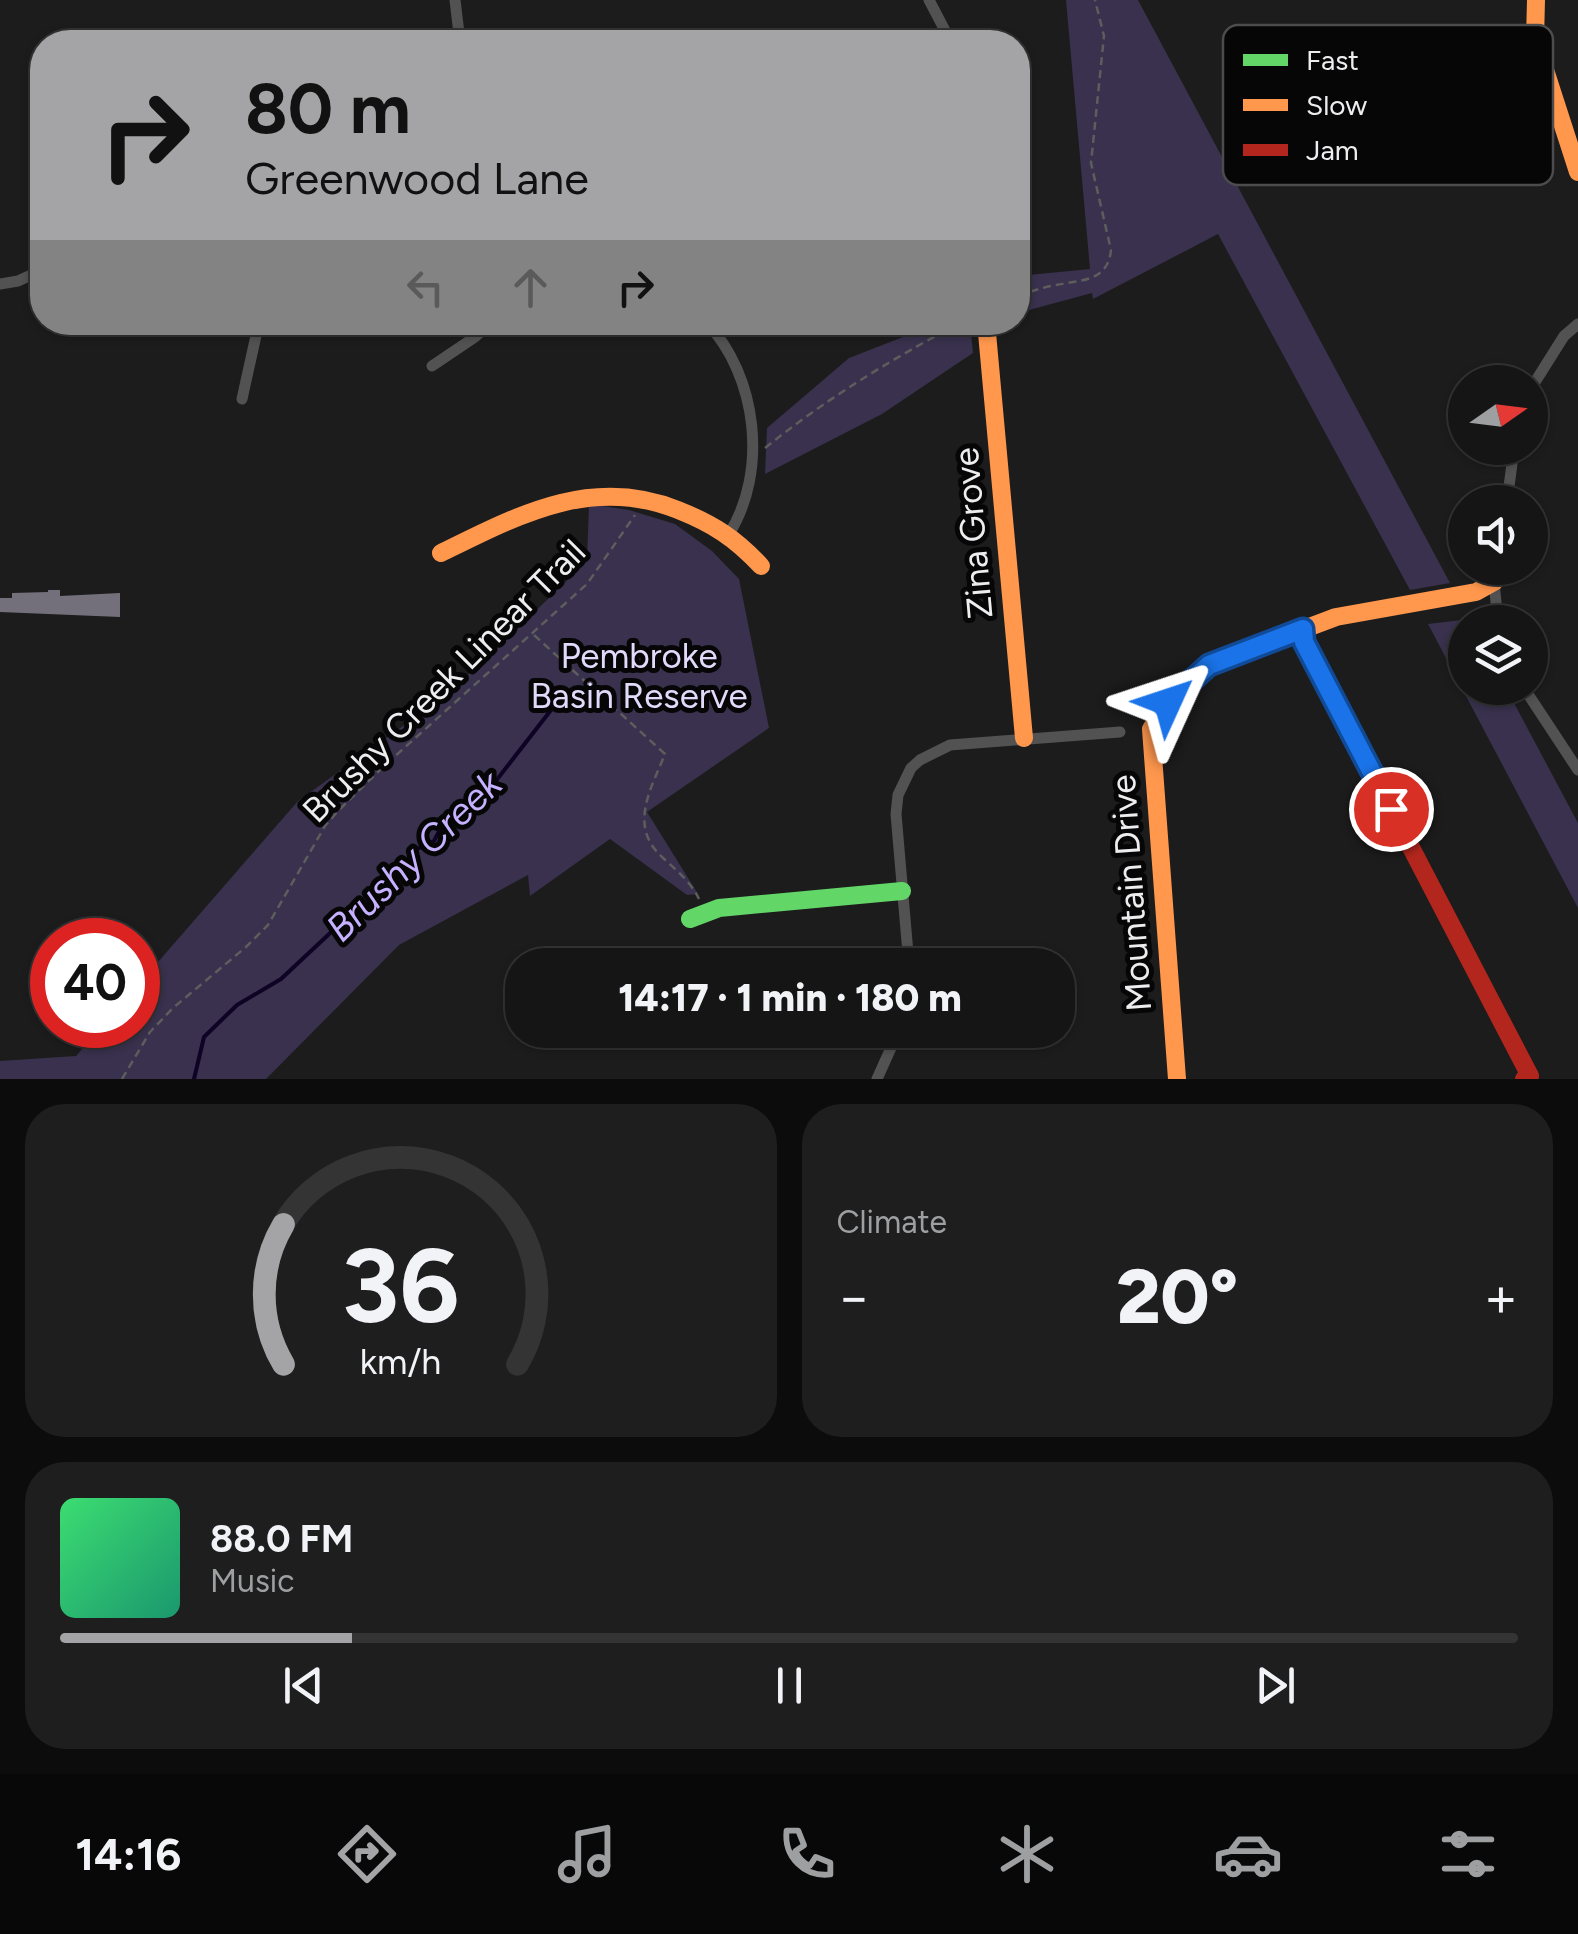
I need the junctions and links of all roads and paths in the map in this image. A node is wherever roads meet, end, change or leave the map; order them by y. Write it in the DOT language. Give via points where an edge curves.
graph roads {
  1 [pos="455,0"];
  2 [pos="929,0"];
  3 [pos="1095,0"];
  4 [pos="1536,0"];
  5 [pos="1535,25"];
  6 [pos="459,30"];
  7 [pos="944,30"];
  8 [pos="1553,95"];
  9 [pos="1578,172"];
  10 [pos="30,276"];
  11 [pos="0,284"];
  12 [pos="1030,292"];
  13 [pos="1578,324"];
  14 [pos="256,335"];
  15 [pos="477,335"];
  16 [pos="717,335"];
  17 [pos="937,335"];
  18 [pos="987,335"];
  19 [pos="1546,365"];
  20 [pos="432,366"];
  21 [pos="242,399"];
  22 [pos="754,450"];
  23 [pos="648,498"];
  24 [pos="729,534"];
  25 [pos="441,553"];
  26 [pos="761,566"];
  27 [pos="1484,585"];
  28 [pos="1303,629"];
  29 [pos="533,634"];
  30 [pos="1535,705"];
  31 [pos="1120,732"];
  32 [pos="1024,738"];
  33 [pos="1578,770"];
  34 [pos="694,888"];
  35 [pos="902,891"];
  36 [pos="690,918"];
  37 [pos="907,948"];
  38 [pos="893,1048"];
  39 [pos="881,1078"];
  40 [pos="1532,1078"];
  41 [pos="122,1079"];
  42 [pos="1178,1079"];
  1 -- 6 [label="street"];
  2 -- 7 [label="street"];
  3 -- 12 [label="path" via="1104,36 1091,162 1110,259 1086,281"];
  4 -- 5 [label="street"];
  8 -- 9 [label="street"];
  10 -- 11 [label="street"];
  13 -- 19 [label="street"];
  14 -- 21 [label="street"];
  15 -- 20 [label="street"];
  16 -- 22 [label="street" via="738,372"];
  17 -- 22 [label="path"];
  18 -- 32 [label="street, Zina Grove"];
  22 -- 24 [label="street" via="744,506"];
  23 -- 24 [label="street"];
  23 -- 25 [label="street" via="590,494 557,501"];
  23 -- 29 [label="path, Brushy Creek Linear Trail" via="586,584"];
  24 -- 26 [label="street"];
  27 -- 28 [label="street, Mountain Drive"];
  28 -- 40 [label="street" via="1304,642"];
  28 -- 42 [label="street, Mountain Drive" via="1209,665 1168,702 1150,729"];
  29 -- 34 [label="path" via="665,754 642,813 645,830 652,848"];
  29 -- 41 [label="path, Brushy Creek Linear Trail" via="338,811 268,925 161,1020"];
  30 -- 33 [label="street"];
  31 -- 32 [label="street"];
  32 -- 35 [label="street" via="950,745 911,768 896,814"];
  35 -- 36 [label="street" via="719,908"];
  35 -- 37 [label="street"];
  38 -- 39 [label="street"];
}
